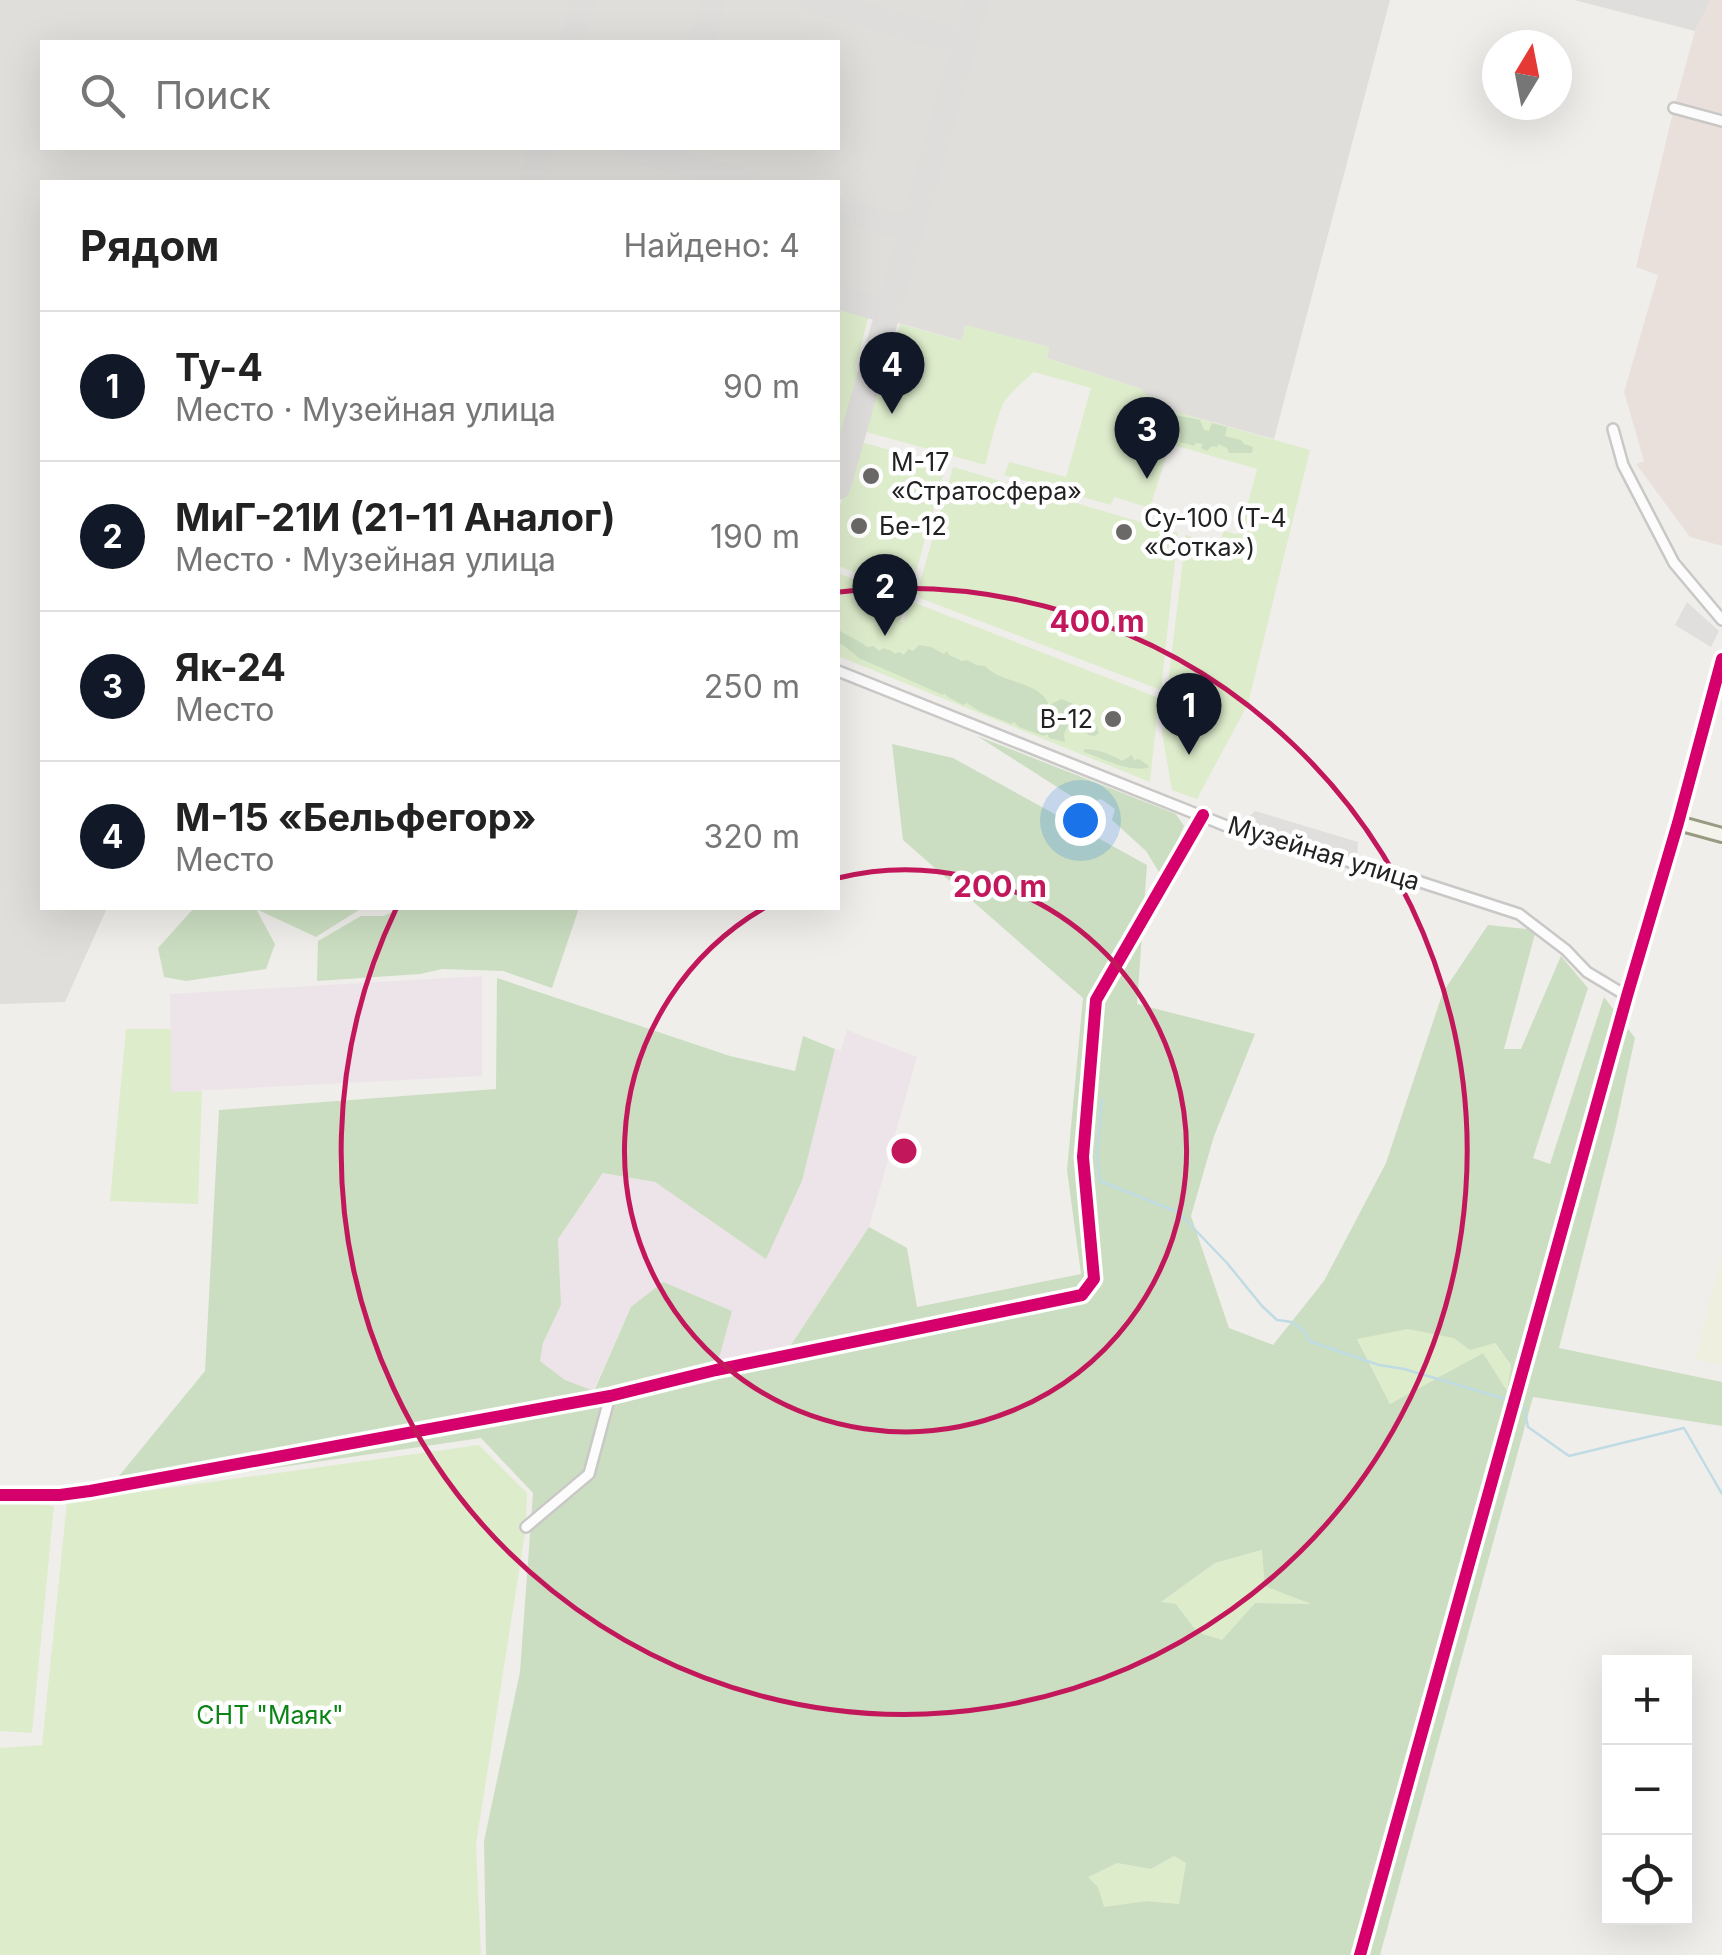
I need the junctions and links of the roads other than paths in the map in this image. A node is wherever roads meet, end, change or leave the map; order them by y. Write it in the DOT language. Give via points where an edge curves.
graph roads {
  1 [pos="1674,108"];
  2 [pos="1722,121"];
  3 [pos="1613,428"];
  4 [pos="1722,620"];
  5 [pos="1722,660"];
  6 [pos="840,672"];
  7 [pos="1203,816"];
  8 [pos="1678,823"];
  9 [pos="1722,835"];
  10 [pos="1627,996"];
  11 [pos="610,1396"];
  12 [pos="0,1495"];
  13 [pos="526,1527"];
  14 [pos="1360,1955"];
  1 -- 2 [label="street"];
  3 -- 4 [label="street" via="1623,465 1674,562"];
  5 -- 8 [label="street"];
  6 -- 7 [label="street, Музейная улица"];
  7 -- 10 [label="street, Музейная улица" via="1519,914 1587,972"];
  7 -- 11 [label="street" via="1096,1000 1083,1157 1094,1279 1082,1295"];
  8 -- 9 [label="street"];
  8 -- 10 [label="street"];
  10 -- 14 [label="street"];
  11 -- 12 [label="street" via="60,1496"];
  11 -- 13 [label="street" via="590,1474"];
}
